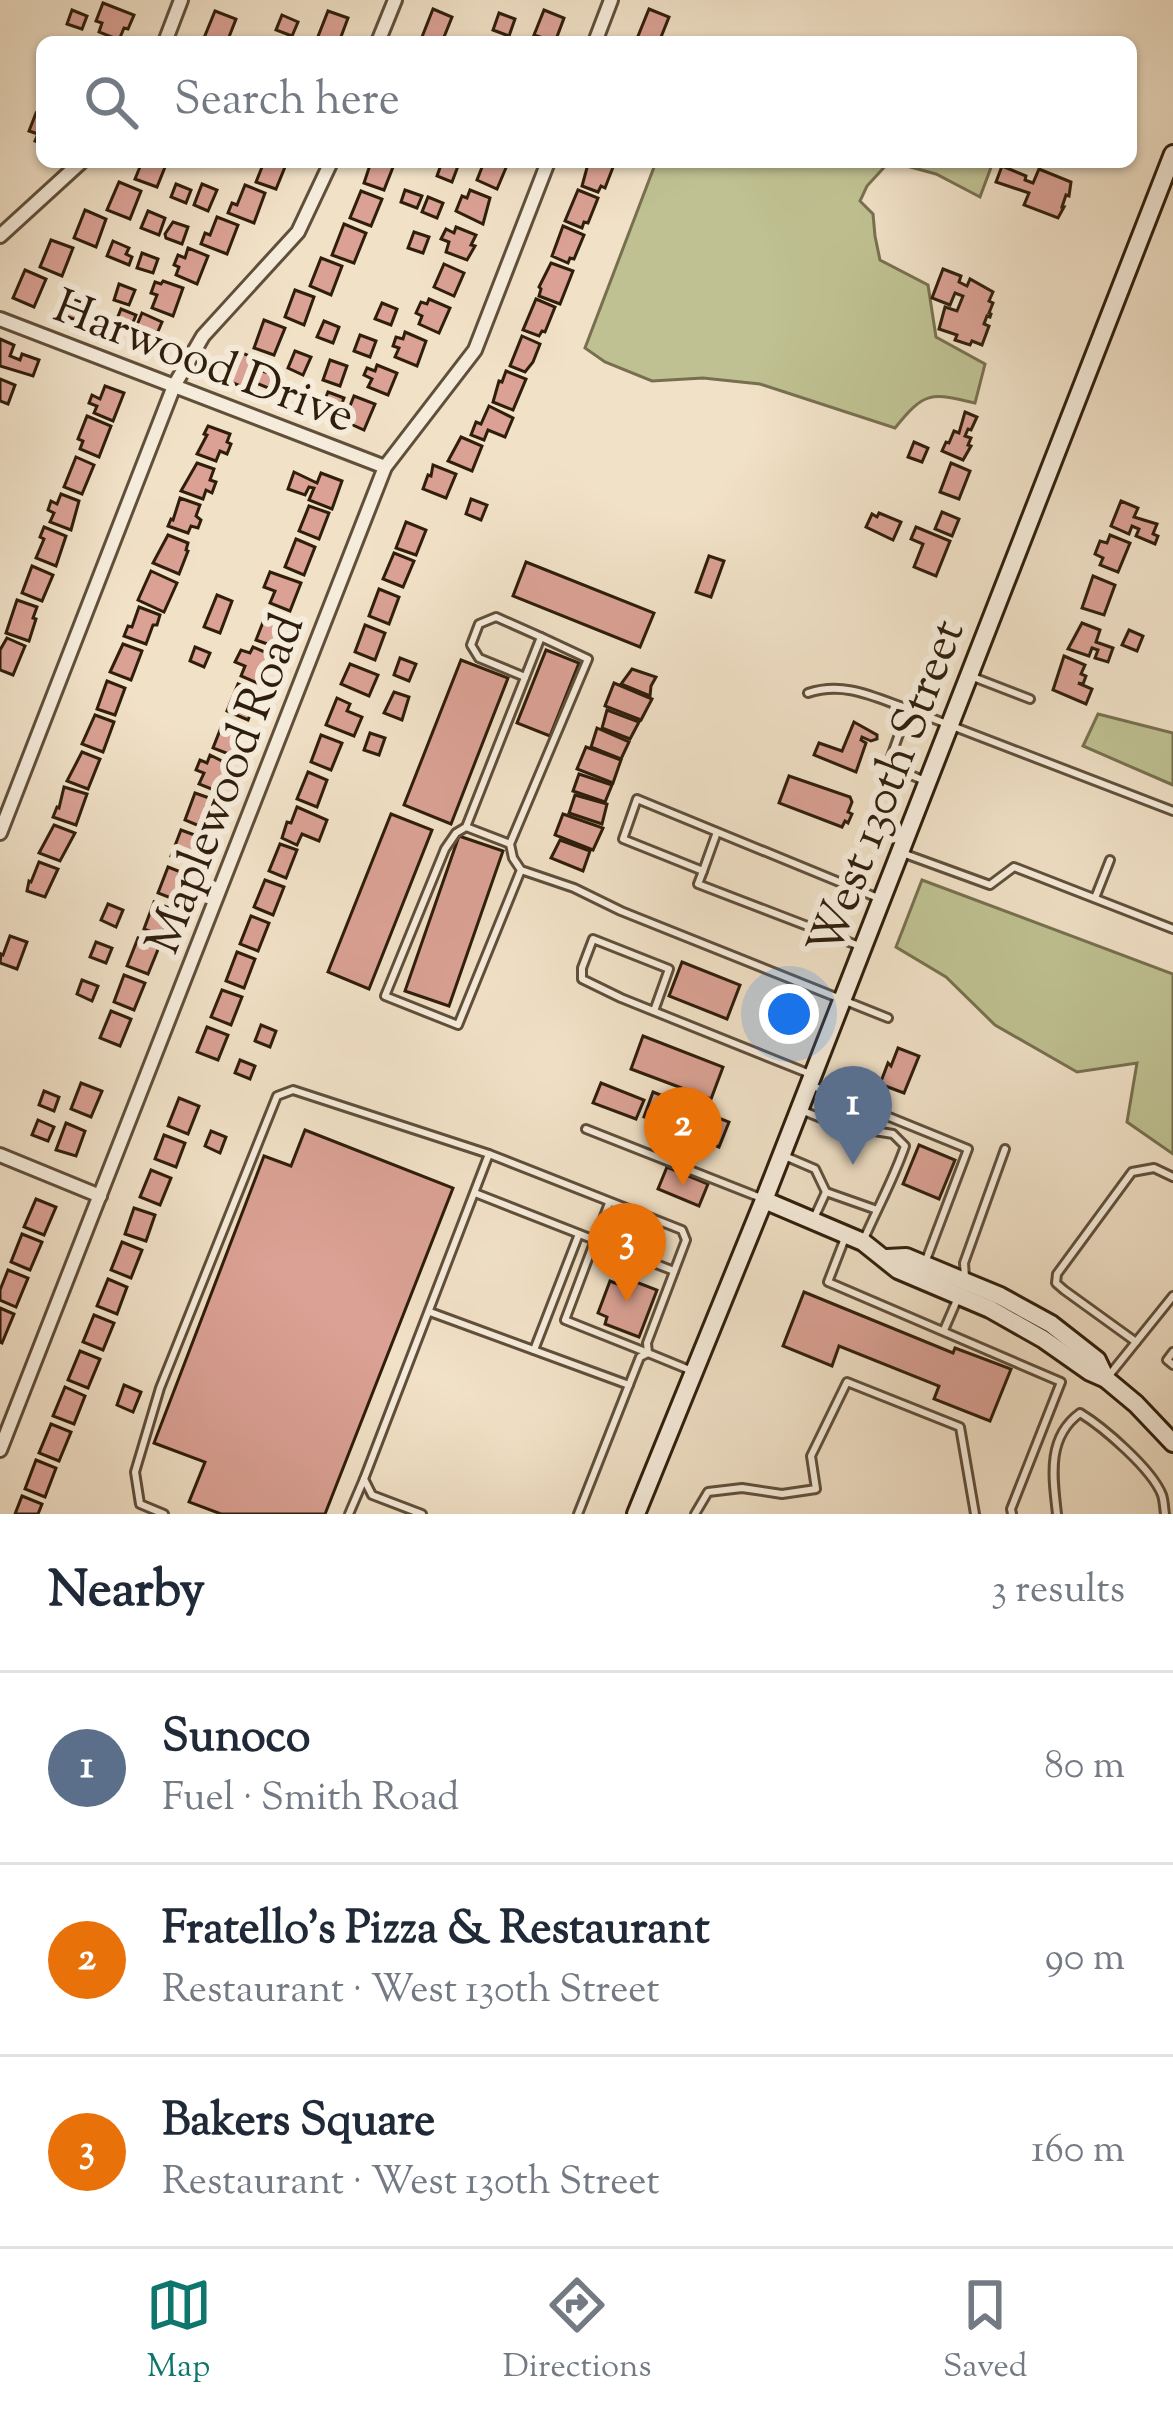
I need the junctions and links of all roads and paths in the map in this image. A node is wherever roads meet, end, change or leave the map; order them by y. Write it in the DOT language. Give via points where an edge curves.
graph roads {
  1 [pos="181,0"];
  2 [pos="395,0"];
  3 [pos="611,0"];
  4 [pos="167,36"];
  5 [pos="380,36"];
  6 [pos="597,36"];
  7 [pos="1173,154"];
  8 [pos="74,168"];
  9 [pos="328,168"];
  10 [pos="546,168"];
  11 [pos="0,236"];
  12 [pos="0,319"];
  13 [pos="174,386"];
  14 [pos="385,466"];
  15 [pos="542,637"];
  16 [pos="969,676"];
  17 [pos="526,677"];
  18 [pos="808,693"];
  19 [pos="1030,699"];
  20 [pos="908,709"];
  21 [pos="950,725"];
  22 [pos="928,782"];
  23 [pos="1173,811"];
  24 [pos="466,827"];
  25 [pos="718,832"];
  26 [pos="0,833"];
  27 [pos="510,844"];
  28 [pos="899,852"];
  29 [pos="1110,860"];
  30 [pos="521,870"];
  31 [pos="703,872"];
  32 [pos="1095,898"];
  33 [pos="881,900"];
  34 [pos="1173,928"];
  35 [pos="863,947"];
  36 [pos="842,1000"];
  37 [pos="654,1011"];
  38 [pos="888,1018"];
  39 [pos="811,1080"];
  40 [pos="800,1110"];
  41 [pos="586,1129"];
  42 [pos="1005,1149"];
  43 [pos="489,1154"];
  44 [pos="782,1154"];
  45 [pos="0,1155"];
  46 [pos="1173,1178"];
  47 [pos="475,1192"];
  48 [pos="826,1192"];
  49 [pos="100,1196"];
  50 [pos="764,1200"];
  51 [pos="610,1202"];
  52 [pos="877,1210"];
  53 [pos="812,1220"];
  54 [pos="579,1234"];
  55 [pos="854,1239"];
  56 [pos="595,1240"];
  57 [pos="886,1258"];
  58 [pos="925,1264"];
  59 [pos="674,1271"];
  60 [pos="962,1288"];
  61 [pos="1173,1296"];
  62 [pos="428,1312"];
  63 [pos="548,1314"];
  64 [pos="565,1320"];
  65 [pos="944,1330"];
  66 [pos="1136,1342"];
  67 [pos="534,1350"];
  68 [pos="1173,1352"];
  69 [pos="648,1353"];
  70 [pos="1173,1365"];
  71 [pos="692,1371"];
  72 [pos="1106,1379"];
  73 [pos="629,1385"];
  74 [pos="1173,1443"];
  75 [pos="0,1450"];
  76 [pos="364,1479"];
  77 [pos="164,1514"];
  78 [pos="350,1514"];
  79 [pos="422,1514"];
  80 [pos="578,1514"];
  81 [pos="636,1514"];
  82 [pos="694,1514"];
  83 [pos="975,1514"];
  84 [pos="1012,1514"];
  85 [pos="1057,1514"];
  86 [pos="1165,1514"];
  1 -- 4 [label="street"];
  2 -- 5 [label="street"];
  3 -- 6 [label="street"];
  7 -- 16 [label="main road, West 130th Street"];
  8 -- 11 [label="street"];
  9 -- 13 [label="street" via="298,232 203,336"];
  10 -- 14 [label="street, Maplewood Road" via="475,350"];
  12 -- 13 [label="street, Harwood Drive"];
  13 -- 14 [label="street, Harwood Drive"];
  13 -- 26 [label="street"];
  14 -- 49 [label="street, Maplewood Road"];
  15 -- 17 [label="lane"];
  15 -- 17 [label="lane" via="496,617 479,624 471,645 479,658"];
  15 -- 27 [label="lane" via="588,659"];
  16 -- 19 [label="lane"];
  16 -- 21 [label="main road, West 130th Street"];
  17 -- 24 [label="lane"];
  18 -- 20 [label="lane" via="850,688"];
  20 -- 21 [label="lane"];
  20 -- 22 [label="lane" via="888,765"];
  21 -- 22 [label="main road, West 130th Street"];
  21 -- 23 [label="lane"];
  22 -- 28 [label="main road, West 130th Street"];
  24 -- 27 [label="lane"];
  24 -- 30 [label="lane" via="445,849 385,997 458,1025"];
  25 -- 31 [label="lane"];
  25 -- 31 [label="lane" via="637,799 622,839"];
  25 -- 33 [label="lane"];
  27 -- 30 [label="lane"];
  28 -- 32 [label="lane" via="990,885 1014,867"];
  28 -- 33 [label="main road, West 130th Street"];
  29 -- 32 [label="lane"];
  30 -- 36 [label="lane"];
  31 -- 35 [label="lane" via="698,884"];
  32 -- 34 [label="lane"];
  33 -- 35 [label="main road, West 130th Street"];
  35 -- 36 [label="main road, West 130th Street"];
  36 -- 38 [label="lane"];
  36 -- 39 [label="main road, West 130th Street"];
  37 -- 37 [label="lane" via="582,979 593,939 669,968"];
  37 -- 39 [label="lane"];
  39 -- 40 [label="main road, West 130th Street"];
  39 -- 58 [label="lane" via="968,1149"];
  40 -- 44 [label="main road, West 130th Street"];
  40 -- 52 [label="lane" via="900,1139 905,1146"];
  41 -- 50 [label="lane"];
  42 -- 60 [label="lane"];
  43 -- 47 [label="lane"];
  43 -- 51 [label="lane"];
  43 -- 77 [label="lane" via="292,1090 277,1096 160,1388 135,1472 140,1504"];
  44 -- 48 [label="lane" via="815,1169"];
  44 -- 50 [label="main road, West 130th Street"];
  45 -- 49 [label="street"];
  46 -- 66 [label="lane" via="1154,1168 1132,1172 1057,1274 1064,1290"];
  47 -- 54 [label="lane"];
  47 -- 62 [label="lane"];
  48 -- 52 [label="lane"];
  48 -- 53 [label="lane"];
  49 -- 75 [label="street, Maplewood Road"];
  50 -- 53 [label="main road"];
  50 -- 71 [label="main road, West 130th Street"];
  51 -- 56 [label="lane"];
  51 -- 59 [label="lane" via="682,1230"];
  52 -- 55 [label="lane"];
  53 -- 55 [label="main road"];
  54 -- 56 [label="lane"];
  54 -- 63 [label="lane"];
  55 -- 57 [label="main road"];
  55 -- 65 [label="lane" via="828,1282"];
  56 -- 59 [label="lane"];
  56 -- 64 [label="lane"];
  57 -- 58 [label="main road"];
  57 -- 60 [label="main road" via="898,1270"];
  58 -- 60 [label="main road"];
  59 -- 69 [label="lane"];
  60 -- 65 [label="lane"];
  60 -- 72 [label="main road"];
  61 -- 66 [label="lane"];
  62 -- 67 [label="lane"];
  62 -- 76 [label="lane"];
  63 -- 64 [label="lane"];
  63 -- 67 [label="lane"];
  64 -- 69 [label="lane"];
  65 -- 84 [label="lane" via="1061,1382"];
  66 -- 72 [label="lane"];
  67 -- 73 [label="lane"];
  68 -- 70 [label="lane"];
  69 -- 71 [label="lane"];
  69 -- 73 [label="lane"];
  71 -- 81 [label="main road, West 130th Street"];
  72 -- 74 [label="main road"];
  73 -- 80 [label="lane"];
  76 -- 78 [label="lane"];
  76 -- 79 [label="lane" via="372,1496"];
  82 -- 83 [label="lane" via="708,1492 816,1489 811,1456 847,1382 960,1427"];
  85 -- 86 [label="lane" via="1052,1463 1080,1413 1148,1474"];
}
